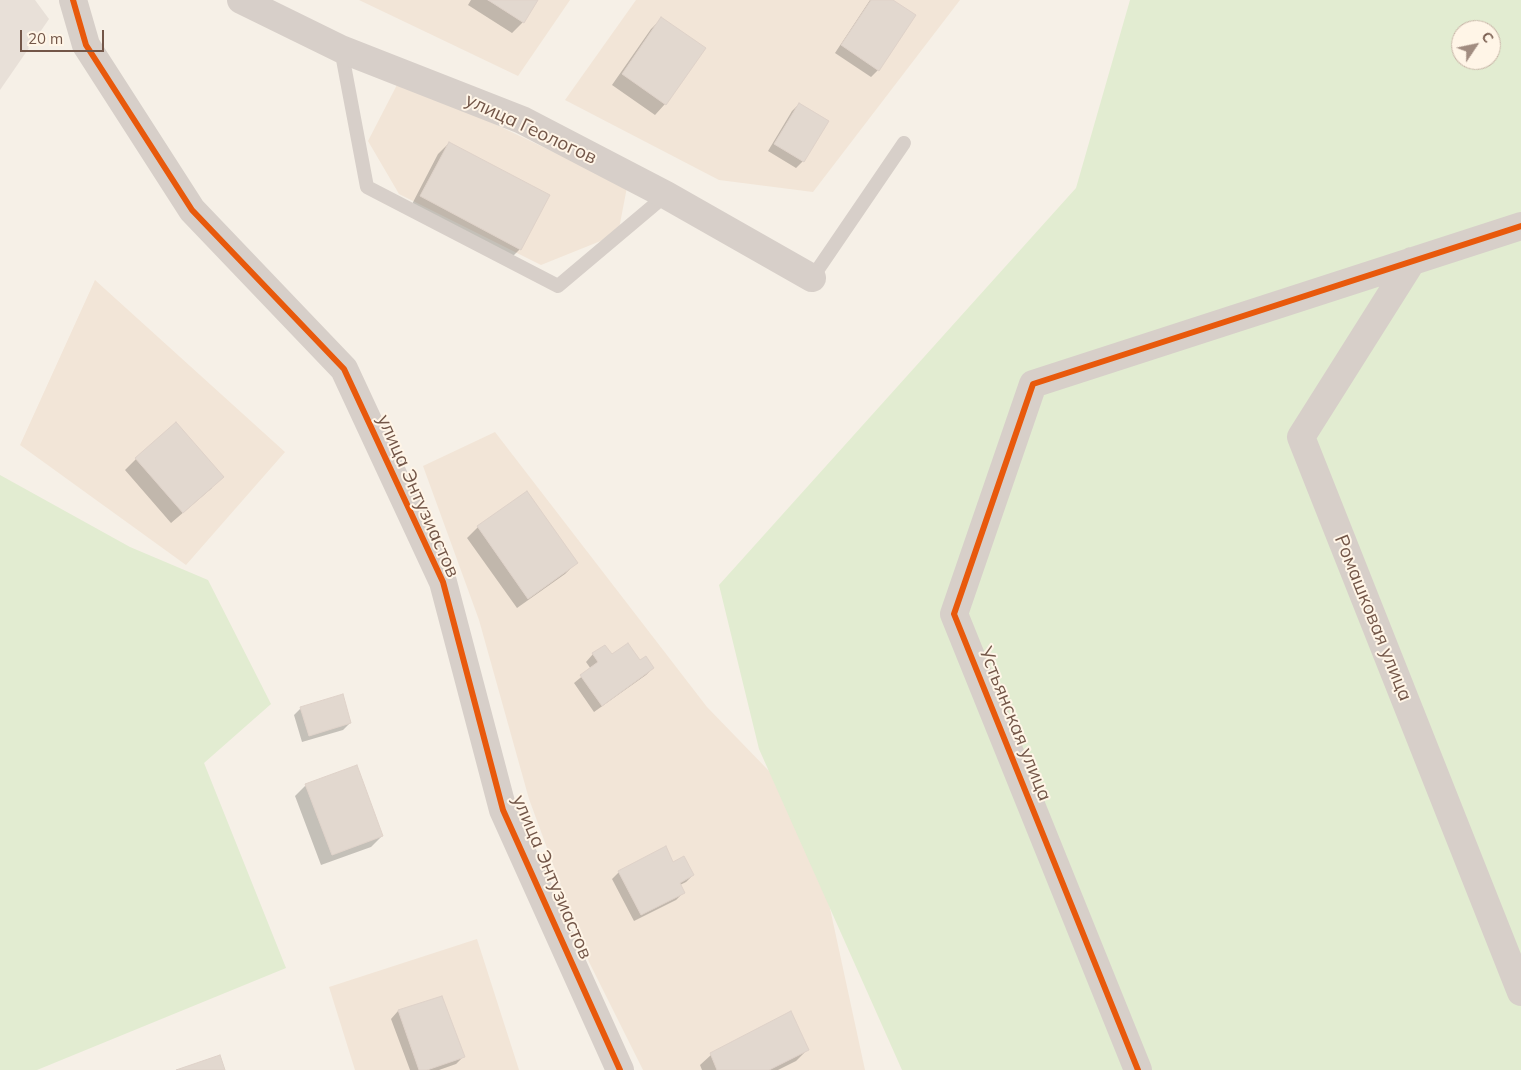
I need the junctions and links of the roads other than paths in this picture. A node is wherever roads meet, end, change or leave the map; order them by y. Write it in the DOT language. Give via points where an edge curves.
graph roads {
  1 [pos="73,0"];
  2 [pos="241,0"];
  3 [pos="341,49"];
  4 [pos="904,144"];
  5 [pos="666,195"];
  6 [pos="1521,226"];
  7 [pos="1412,261"];
  8 [pos="812,278"];
  9 [pos="1521,992"];
  10 [pos="620,1070"];
  11 [pos="1138,1070"];
  1 -- 10 [label="street, улица Энтузиастов" via="86,45 192,210 344,369 443,582 503,810"];
  2 -- 3 [label="street, улица Геологов"];
  3 -- 5 [label="street, улица Геологов" via="522,120"];
  3 -- 5 [label="lane" via="367,187 558,286"];
  4 -- 8 [label="lane"];
  5 -- 8 [label="street, улица Геологов"];
  6 -- 7 [label="street"];
  7 -- 9 [label="street, Ромашковая улица" via="1301,437"];
  7 -- 11 [label="street, Устьянская улица" via="1033,384 954,614"];
}
